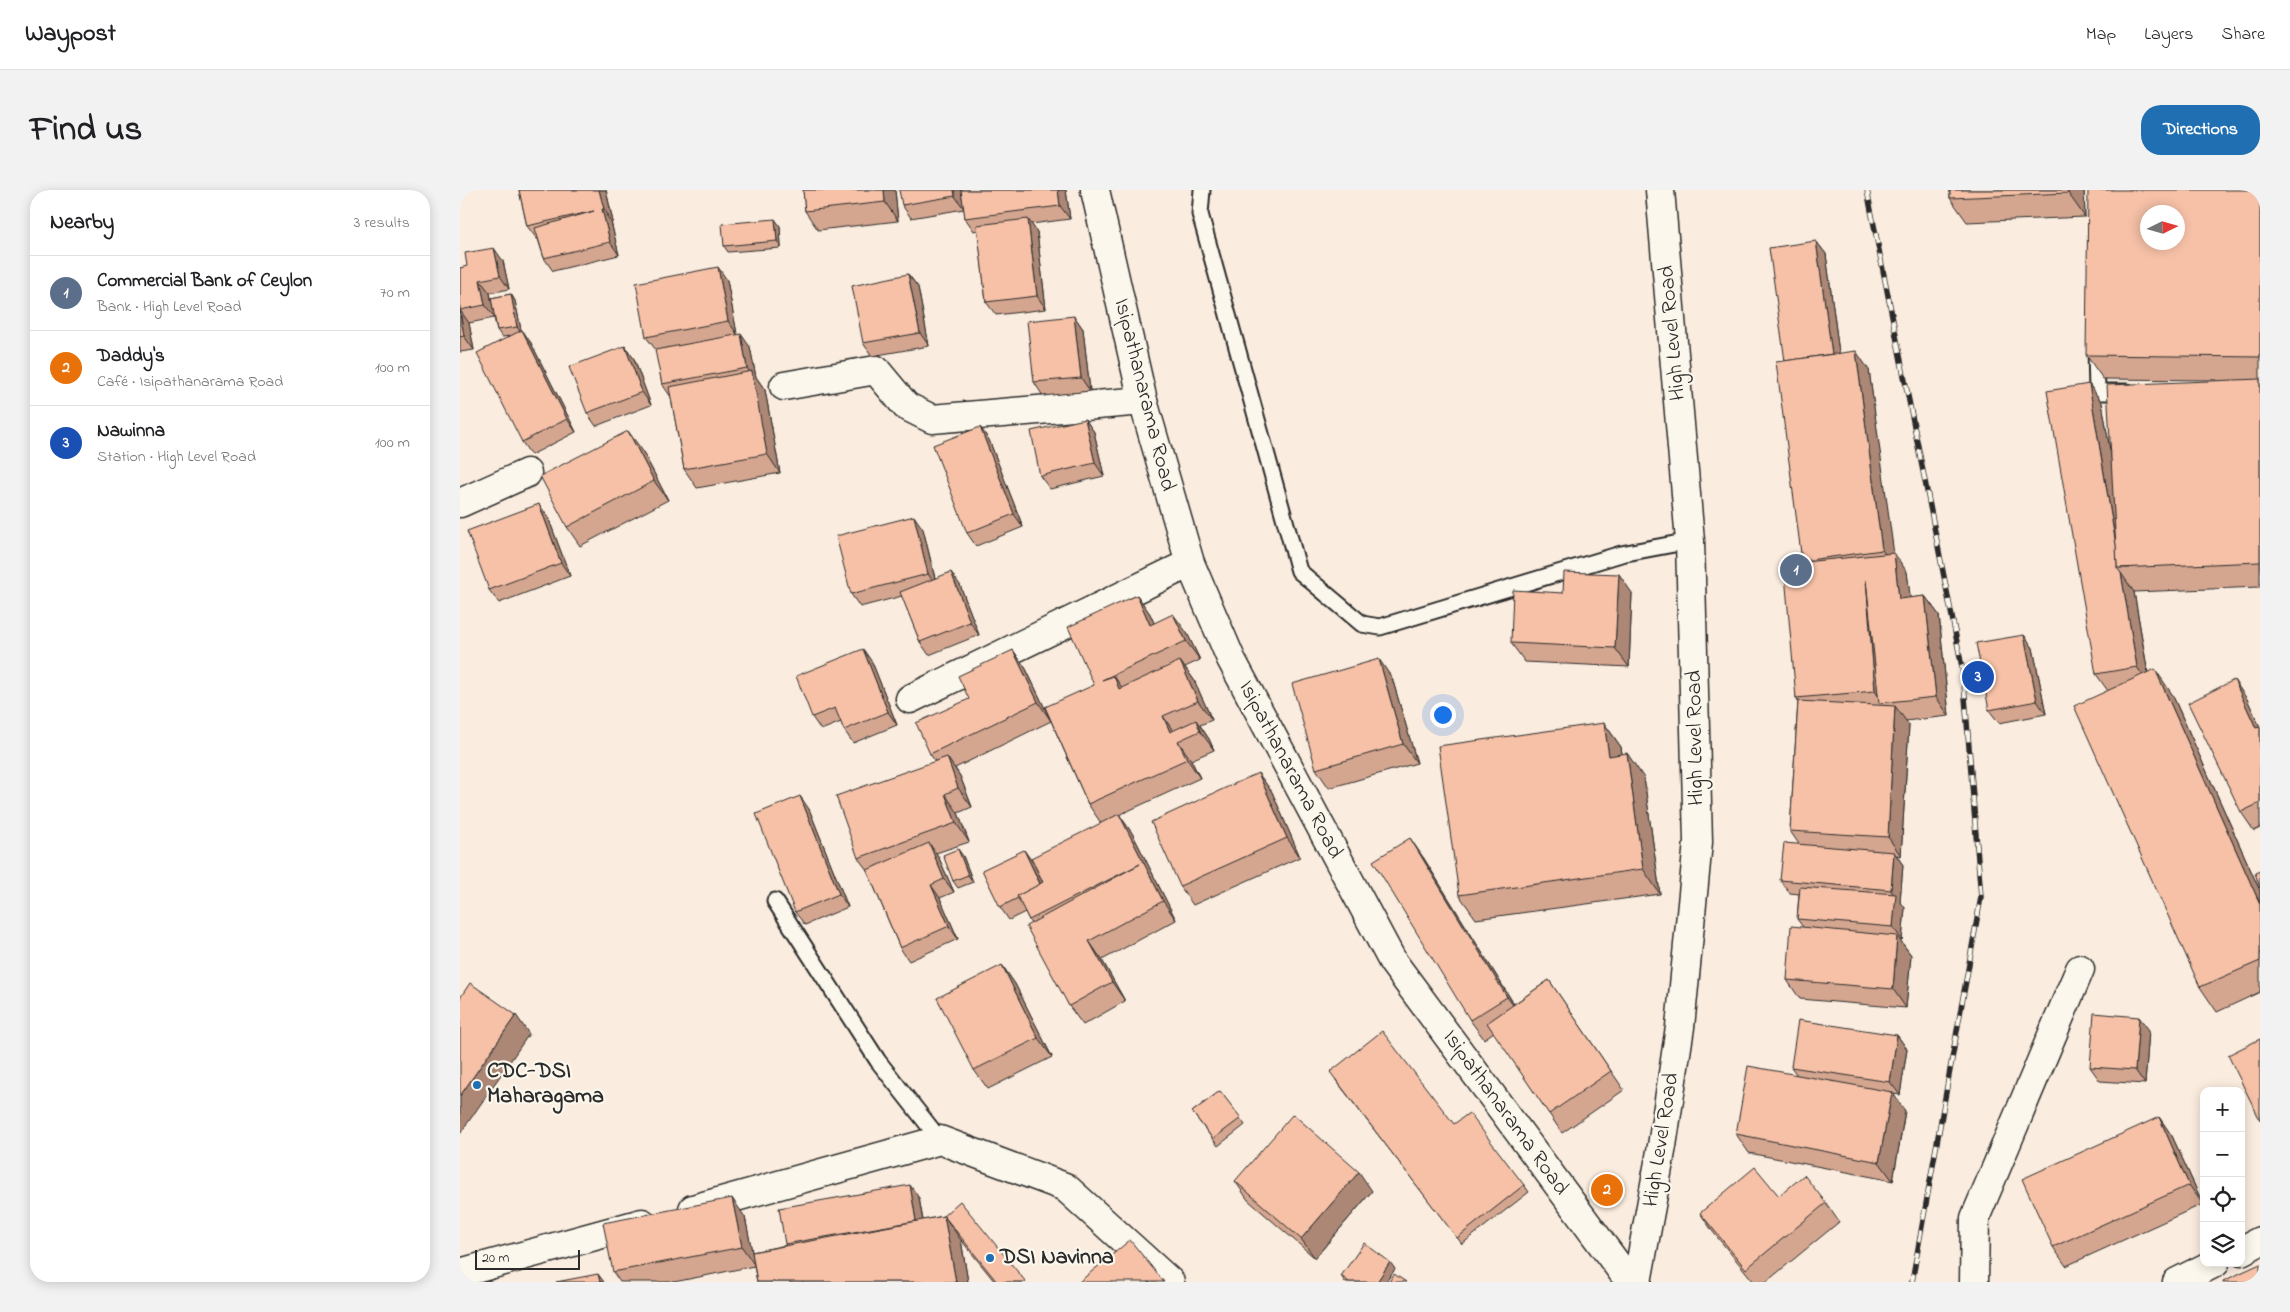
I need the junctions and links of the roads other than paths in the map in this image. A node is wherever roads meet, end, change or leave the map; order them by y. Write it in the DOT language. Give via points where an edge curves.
graph roads {
  1 [pos="1095,190"];
  2 [pos="1202,190"];
  3 [pos="1660,190"];
  4 [pos="2096,337"];
  5 [pos="784,386"];
  6 [pos="2145,391"];
  7 [pos="1142,401"];
  8 [pos="527,473"];
  9 [pos="460,503"];
  10 [pos="1690,541"];
  11 [pos="1190,563"];
  12 [pos="910,700"];
  13 [pos="775,901"];
  14 [pos="2080,969"];
  15 [pos="940,1140"];
  16 [pos="2260,1241"];
  17 [pos="2245,1249"];
  18 [pos="2207,1267"];
  19 [pos="460,1273"];
  20 [pos="1170,1282"];
  21 [pos="1630,1282"];
  22 [pos="1638,1282"];
  23 [pos="1974,1282"];
  24 [pos="2177,1282"];
  1 -- 7 [label="main road, Isipathanarama Road"];
  2 -- 10 [label="lane" via="1200,214 1299,571 1362,624 1380,627 1621,554"];
  3 -- 10 [label="main road, High Level Road"];
  4 -- 6 [label="lane" via="2097,392"];
  5 -- 7 [label="main road" via="876,370 906,406 932,419"];
  7 -- 11 [label="main road, Isipathanarama Road"];
  8 -- 9 [label="main road"];
  10 -- 22 [label="main road, High Level Road" via="1698,842 1680,1027"];
  11 -- 12 [label="main road"];
  11 -- 21 [label="main road, Isipathanarama Road" via="1231,659 1393,962"];
  13 -- 15 [label="lane" via="878,1061"];
  14 -- 23 [label="main road" via="1975,1218"];
  15 -- 19 [label="main road"];
  15 -- 20 [label="main road" via="1065,1187"];
  16 -- 17 [label="main road"];
  18 -- 24 [label="main road"];
}
